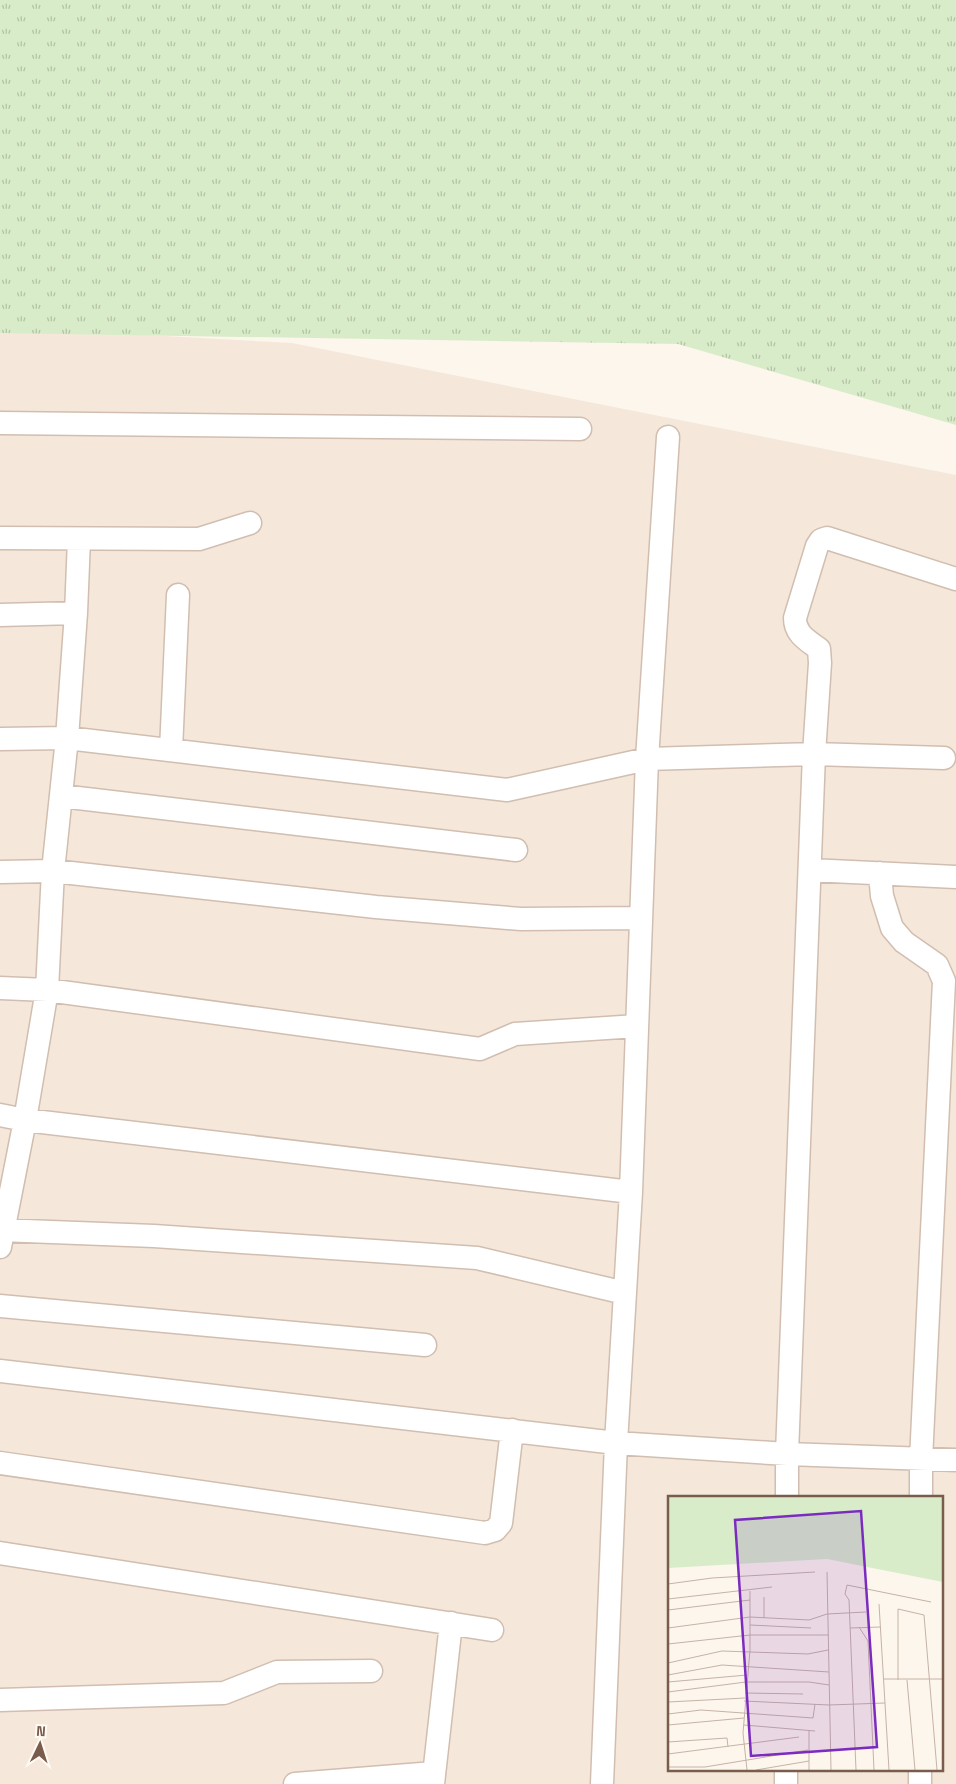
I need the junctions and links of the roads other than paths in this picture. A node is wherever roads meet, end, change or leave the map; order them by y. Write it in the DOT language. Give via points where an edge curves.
graph roads {
  1 [pos="0,423"];
  2 [pos="580,429"];
  3 [pos="668,437"];
  4 [pos="250,523"];
  5 [pos="0,538"];
  6 [pos="79,539"];
  7 [pos="956,579"];
  8 [pos="178,595"];
  9 [pos="76,614"];
  10 [pos="0,615"];
  11 [pos="67,738"];
  12 [pos="0,739"];
  13 [pos="170,750"];
  14 [pos="814,754"];
  15 [pos="944,758"];
  16 [pos="647,759"];
  17 [pos="61,796"];
  18 [pos="516,850"];
  19 [pos="810,870"];
  20 [pos="53,871"];
  21 [pos="0,872"];
  22 [pos="880,873"];
  23 [pos="956,876"];
  24 [pos="641,918"];
  25 [pos="0,988"];
  26 [pos="47,990"];
  27 [pos="637,1026"];
  28 [pos="0,1114"];
  29 [pos="25,1120"];
  30 [pos="7,1173"];
  31 [pos="631,1192"];
  32 [pos="1,1236"];
  33 [pos="625,1293"];
  34 [pos="0,1306"];
  35 [pos="425,1345"];
  36 [pos="0,1371"];
  37 [pos="512,1430"];
  38 [pos="616,1443"];
  39 [pos="788,1454"];
  40 [pos="921,1460"];
  41 [pos="956,1460"];
  42 [pos="0,1463"];
  43 [pos="787,1496"];
  44 [pos="921,1496"];
  45 [pos="0,1552"];
  46 [pos="451,1623"];
  47 [pos="492,1630"];
  48 [pos="371,1671"];
  49 [pos="0,1700"];
  50 [pos="433,1779"];
  51 [pos="295,1784"];
  52 [pos="602,1784"];
  1 -- 2 [label="street"];
  3 -- 16 [label="street"];
  4 -- 6 [label="street" via="199,539"];
  5 -- 6 [label="street"];
  6 -- 9 [label="street"];
  7 -- 14 [label="street" via="827,538 821,540 794,618 798,633 819,649"];
  8 -- 13 [label="street"];
  9 -- 10 [label="street"];
  9 -- 11 [label="street"];
  11 -- 12 [label="street"];
  11 -- 13 [label="street"];
  11 -- 17 [label="street"];
  13 -- 16 [label="street" via="507,790"];
  14 -- 15 [label="street"];
  14 -- 16 [label="street"];
  14 -- 19 [label="street"];
  16 -- 24 [label="street"];
  17 -- 18 [label="street"];
  17 -- 20 [label="street"];
  19 -- 22 [label="street"];
  19 -- 39 [label="street"];
  20 -- 21 [label="street"];
  20 -- 24 [label="street" via="395,909 521,919"];
  20 -- 26 [label="street"];
  22 -- 23 [label="street"];
  22 -- 40 [label="street" via="882,896 892,928 904,942 937,965 944,981"];
  24 -- 27 [label="street"];
  25 -- 26 [label="street"];
  26 -- 27 [label="street" via="480,1049 515,1034"];
  26 -- 29 [label="street"];
  27 -- 31 [label="street"];
  28 -- 29 [label="street"];
  29 -- 30 [label="street"];
  29 -- 31 [label="street"];
  30 -- 32 [label="street"];
  31 -- 33 [label="street"];
  32 -- 33 [label="street" via="154,1236 477,1258"];
  33 -- 38 [label="street"];
  34 -- 35 [label="street"];
  36 -- 37 [label="street"];
  37 -- 38 [label="street"];
  37 -- 42 [label="street" via="501,1523 495,1530 485,1533"];
  38 -- 39 [label="street"];
  38 -- 52 [label="street"];
  39 -- 40 [label="street"];
  39 -- 43 [label="street"];
  40 -- 41 [label="street"];
  40 -- 44 [label="street"];
  45 -- 46 [label="street"];
  46 -- 47 [label="street"];
  46 -- 50 [label="street"];
  48 -- 49 [label="street" via="277,1672 224,1693"];
  50 -- 51 [label="street"];
}
